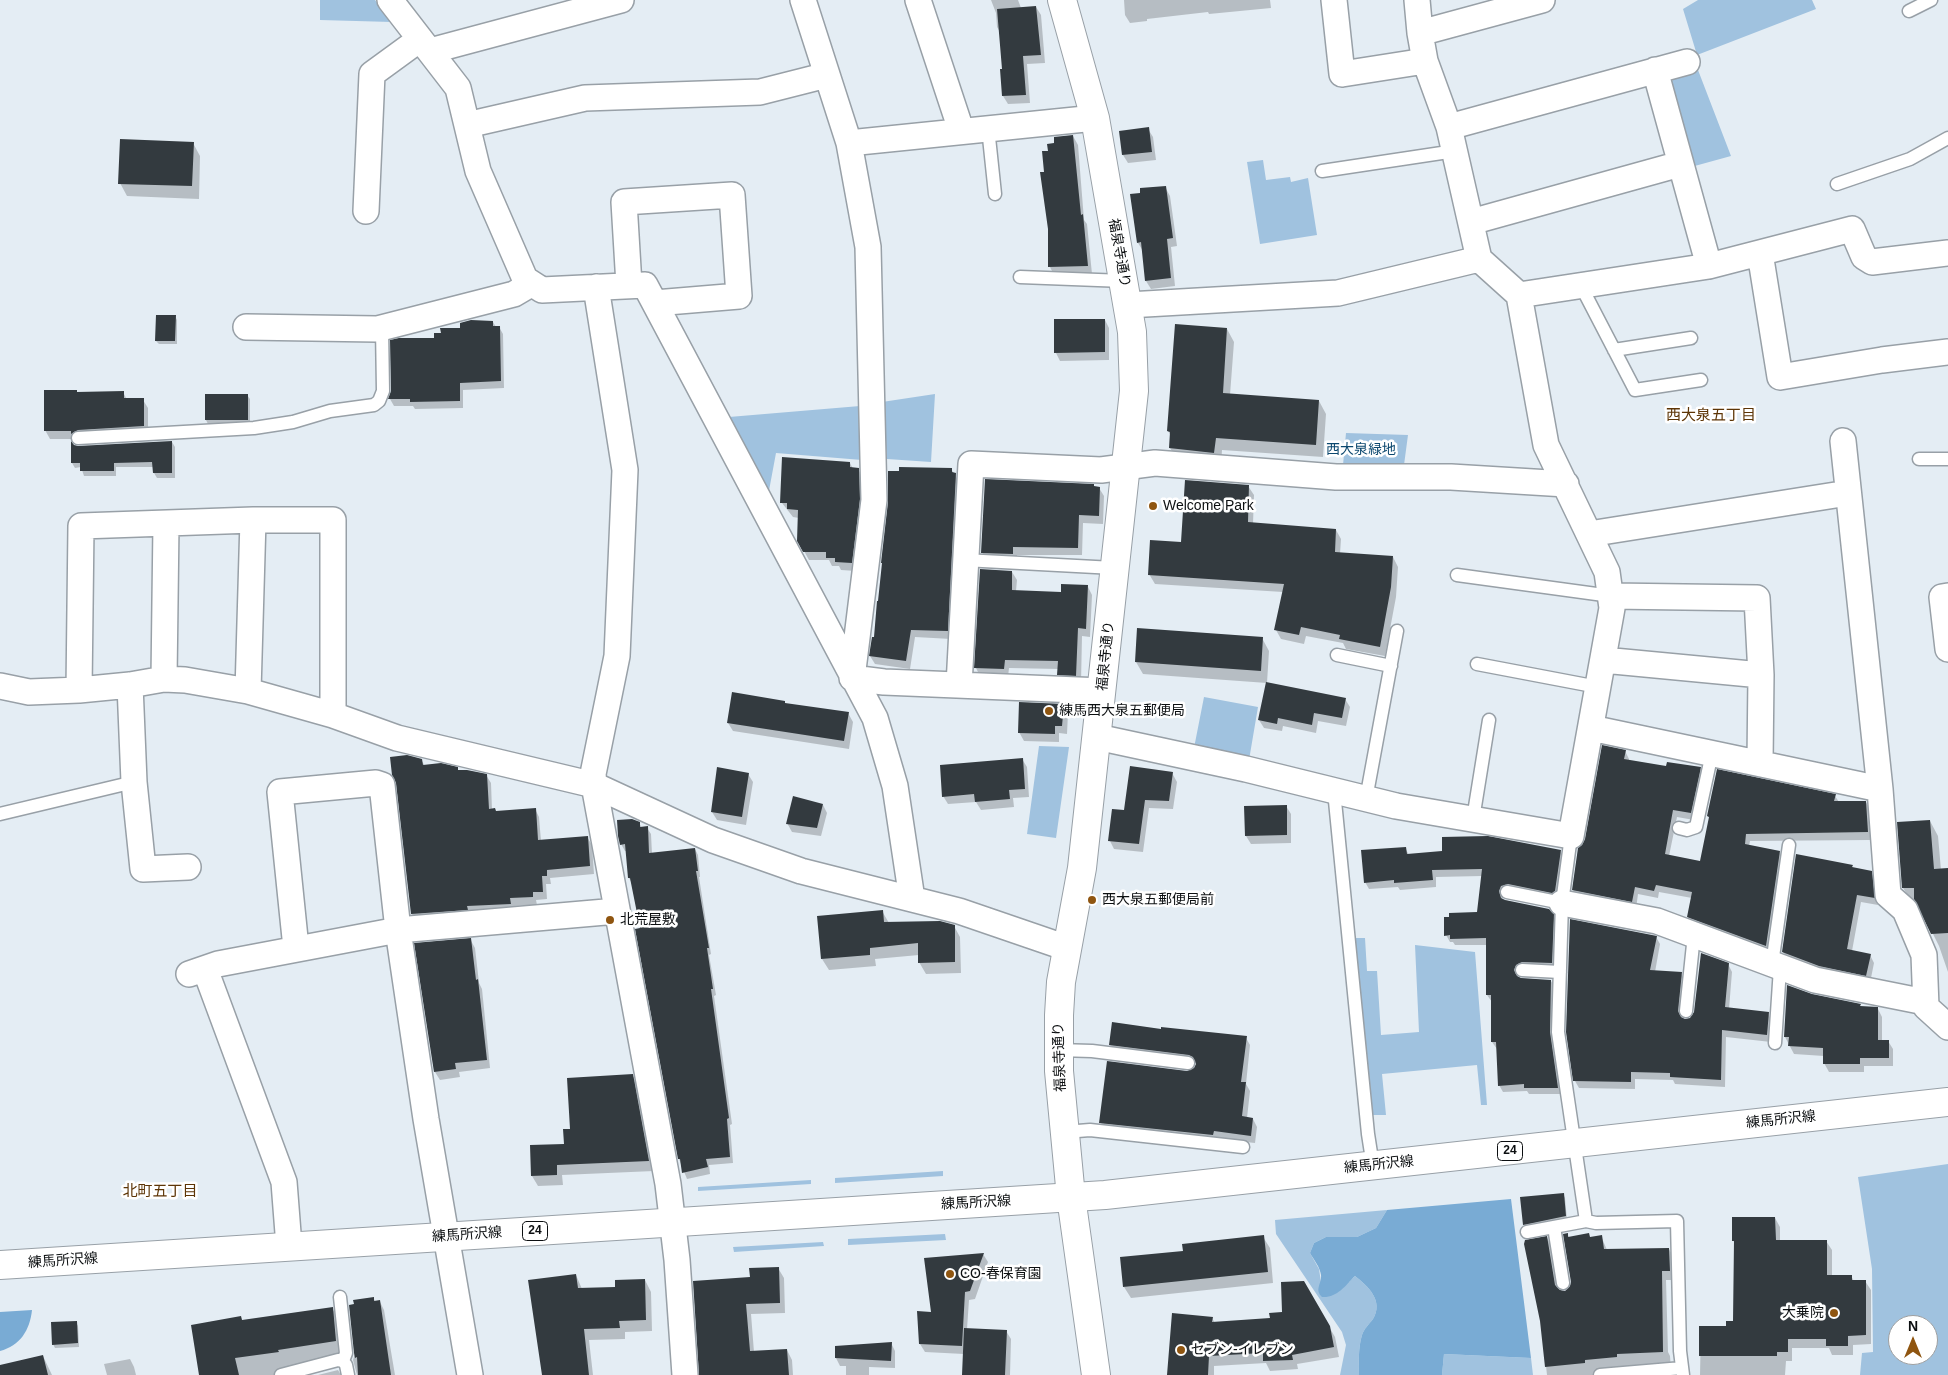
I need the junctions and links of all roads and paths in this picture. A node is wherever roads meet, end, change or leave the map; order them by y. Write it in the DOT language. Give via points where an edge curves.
graph roads {
  1 [pos="390,0"];
  2 [pos="618,0"];
  3 [pos="803,0"];
  4 [pos="918,0"];
  5 [pos="1062,0"];
  6 [pos="1334,0"];
  7 [pos="1417,0"];
  8 [pos="1542,0"];
  9 [pos="1931,0"];
  10 [pos="1909,11"];
  11 [pos="1420,33"];
  12 [pos="425,45"];
  13 [pos="1425,61"];
  14 [pos="1687,62"];
  15 [pos="1655,70"];
  16 [pos="827,75"];
  17 [pos="1095,118"];
  18 [pos="467,125"];
  19 [pos="1449,127"];
  20 [pos="988,128"];
  21 [pos="961,130"];
  22 [pos="1948,138"];
  23 [pos="849,143"];
  24 [pos="1455,151"];
  25 [pos="1680,164"];
  26 [pos="1322,171"];
  27 [pos="1837,184"];
  28 [pos="994,194"];
  29 [pos="366,211"];
  30 [pos="1471,222"];
  31 [pos="1760,253"];
  32 [pos="1948,253"];
  33 [pos="1479,259"];
  34 [pos="1708,266"];
  35 [pos="1020,277"];
  36 [pos="531,284"];
  37 [pos="630,285"];
  38 [pos="1581,286"];
  39 [pos="596,287"];
  40 [pos="1126,293"];
  41 [pos="1518,295"];
  42 [pos="655,303"];
  43 [pos="246,327"];
  44 [pos="382,328"];
  45 [pos="1691,338"];
  46 [pos="1614,350"];
  47 [pos="1948,352"];
  48 [pos="1701,380"];
  49 [pos="78,438"];
  50 [pos="1843,442"];
  51 [pos="1919,459"];
  52 [pos="1948,459"];
  53 [pos="1126,467"];
  54 [pos="1566,484"];
  55 [pos="1848,492"];
  56 [pos="253,520"];
  57 [pos="166,524"];
  58 [pos="1589,534"];
  59 [pos="964,560"];
  60 [pos="1114,568"];
  61 [pos="1458,575"];
  62 [pos="1611,596"];
  63 [pos="1948,596"];
  64 [pos="1397,631"];
  65 [pos="1948,649"];
  66 [pos="1337,655"];
  67 [pos="1603,660"];
  68 [pos="1477,664"];
  69 [pos="1391,666"];
  70 [pos="1760,675"];
  71 [pos="852,678"];
  72 [pos="164,679"];
  73 [pos="130,685"];
  74 [pos="959,685"];
  75 [pos="0,686"];
  76 [pos="1598,687"];
  77 [pos="78,690"];
  78 [pos="248,691"];
  79 [pos="1102,691"];
  80 [pos="332,715"];
  81 [pos="1489,720"];
  82 [pos="1591,728"];
  83 [pos="1097,737"];
  84 [pos="1712,753"];
  85 [pos="1760,762"];
  86 [pos="134,782"];
  87 [pos="594,785"];
  88 [pos="1880,789"];
  89 [pos="1334,791"];
  90 [pos="1366,799"];
  91 [pos="0,814"];
  92 [pos="1473,819"];
  93 [pos="1679,828"];
  94 [pos="1571,836"];
  95 [pos="1789,845"];
  96 [pos="188,867"];
  97 [pos="1507,892"];
  98 [pos="912,899"];
  99 [pos="1562,903"];
  100 [pos="617,911"];
  101 [pos="398,930"];
  102 [pos="1694,935"];
  103 [pos="296,948"];
  104 [pos="1067,948"];
  105 [pos="1776,966"];
  106 [pos="1522,970"];
  107 [pos="1560,972"];
  108 [pos="1924,1002"];
  109 [pos="1686,1011"];
  110 [pos="1948,1027"];
  111 [pos="1775,1043"];
  112 [pos="1058,1050"];
  113 [pos="1188,1063"];
  114 [pos="1948,1102"];
  115 [pos="1065,1132"];
  116 [pos="1576,1143"];
  117 [pos="1243,1147"];
  118 [pos="1373,1166"];
  119 [pos="1071,1197"];
  120 [pos="1586,1221"];
  121 [pos="673,1222"];
  122 [pos="1554,1227"];
  123 [pos="1527,1232"];
  124 [pos="447,1236"];
  125 [pos="289,1246"];
  126 [pos="0,1265"];
  127 [pos="1563,1283"];
  128 [pos="340,1297"];
  129 [pos="343,1361"];
  130 [pos="1683,1371"];
  131 [pos="282,1375"];
  132 [pos="348,1375"];
  133 [pos="470,1375"];
  134 [pos="685,1375"];
  135 [pos="1096,1375"];
  136 [pos="1600,1375"];
  1 -- 12 [label="street"];
  2 -- 12 [label="street"];
  3 -- 16 [label="street"];
  4 -- 21 [label="street"];
  5 -- 17 [label="main road, 福泉寺通り"];
  6 -- 13 [label="street" via="1342,74"];
  7 -- 11 [label="street"];
  8 -- 11 [label="street"];
  9 -- 10 [label="lane"];
  11 -- 13 [label="street"];
  12 -- 18 [label="street" via="458,88"];
  12 -- 29 [label="street" via="372,74"];
  13 -- 19 [label="street"];
  14 -- 15 [label="street"];
  15 -- 19 [label="street"];
  15 -- 25 [label="street"];
  16 -- 18 [label="street" via="760,92 585,98"];
  16 -- 23 [label="street"];
  17 -- 20 [label="street"];
  17 -- 40 [label="main road, 福泉寺通り"];
  18 -- 36 [label="street" via="478,170 525,279"];
  19 -- 24 [label="street"];
  20 -- 21 [label="street"];
  20 -- 28 [label="lane"];
  21 -- 23 [label="street"];
  22 -- 27 [label="lane" via="1910,158"];
  23 -- 71 [label="street" via="868,247 870,396 875,473"];
  24 -- 26 [label="lane"];
  24 -- 30 [label="street"];
  25 -- 30 [label="street"];
  25 -- 34 [label="street"];
  30 -- 33 [label="street"];
  31 -- 32 [label="street" via="1852,229 1864,257 1872,262"];
  31 -- 34 [label="street"];
  31 -- 47 [label="street" via="1780,377"];
  33 -- 40 [label="street" via="1338,293"];
  33 -- 41 [label="street"];
  34 -- 38 [label="street"];
  35 -- 40 [label="lane"];
  36 -- 39 [label="street" via="542,290"];
  36 -- 44 [label="street" via="514,294"];
  37 -- 39 [label="street"];
  37 -- 42 [label="street" via="645,285"];
  37 -- 42 [label="street" via="624,202 732,195 739,296"];
  38 -- 41 [label="street"];
  38 -- 46 [label="lane"];
  39 -- 87 [label="street" via="625,470 617,656 593,774"];
  40 -- 53 [label="main road, 福泉寺通り" via="1134,347 1134,391"];
  41 -- 54 [label="street" via="1546,445"];
  42 -- 71 [label="street"];
  43 -- 44 [label="street"];
  44 -- 49 [label="lane" via="383,391 374,405 254,428"];
  45 -- 46 [label="lane"];
  46 -- 48 [label="lane" via="1635,390"];
  50 -- 55 [label="street"];
  51 -- 52 [label="lane"];
  53 -- 54 [label="street" via="1155,463 1336,477 1451,477"];
  53 -- 59 [label="street" via="1101,470 970,464"];
  53 -- 60 [label="main road, 福泉寺通り"];
  54 -- 58 [label="street"];
  55 -- 58 [label="street"];
  55 -- 88 [label="street"];
  56 -- 57 [label="street"];
  56 -- 78 [label="street"];
  56 -- 80 [label="street" via="333,520"];
  57 -- 72 [label="street"];
  57 -- 77 [label="street" via="81,526"];
  58 -- 62 [label="street" via="1606,572"];
  59 -- 60 [label="lane"];
  59 -- 74 [label="street"];
  60 -- 79 [label="main road, 福泉寺通り"];
  61 -- 62 [label="lane"];
  62 -- 67 [label="street"];
  62 -- 70 [label="street" via="1757,598"];
  63 -- 65 [label="street" via="1942,596"];
  64 -- 69 [label="lane"];
  66 -- 69 [label="lane"];
  67 -- 70 [label="street"];
  67 -- 76 [label="street"];
  68 -- 76 [label="lane"];
  69 -- 90 [label="lane"];
  70 -- 85 [label="street"];
  71 -- 74 [label="street"];
  71 -- 98 [label="street" via="875,718 894,786"];
  72 -- 73 [label="street"];
  72 -- 78 [label="street"];
  73 -- 77 [label="street"];
  73 -- 86 [label="street"];
  74 -- 79 [label="street"];
  75 -- 77 [label="street" via="28,692"];
  76 -- 82 [label="street"];
  78 -- 80 [label="street"];
  79 -- 83 [label="main road, 福泉寺通り"];
  80 -- 87 [label="street" via="396,738"];
  81 -- 92 [label="lane"];
  82 -- 84 [label="street"];
  82 -- 94 [label="street"];
  83 -- 89 [label="street"];
  83 -- 104 [label="main road, 福泉寺通り" via="1082,868"];
  84 -- 85 [label="street"];
  84 -- 93 [label="lane" via="1696,827"];
  85 -- 88 [label="street"];
  86 -- 91 [label="lane"];
  86 -- 96 [label="street" via="142,869"];
  87 -- 98 [label="street" via="713,840 801,871"];
  87 -- 100 [label="street"];
  88 -- 108 [label="street" via="1888,895 1905,910 1924,955"];
  89 -- 90 [label="street"];
  89 -- 118 [label="lane"];
  90 -- 92 [label="street"];
  92 -- 94 [label="street"];
  94 -- 99 [label="lane"];
  95 -- 105 [label="lane"];
  97 -- 99 [label="lane"];
  98 -- 104 [label="street" via="959,911"];
  99 -- 102 [label="street" via="1656,921"];
  99 -- 107 [label="lane"];
  100 -- 101 [label="street"];
  100 -- 121 [label="street"];
  101 -- 103 [label="street"];
  101 -- 103 [label="street" via="382,785 280,792"];
  101 -- 124 [label="street"];
  102 -- 105 [label="street"];
  102 -- 109 [label="lane"];
  103 -- 125 [label="street" via="197,971 284,1182"];
  104 -- 112 [label="main road, 福泉寺通り" via="1060,998"];
  105 -- 108 [label="street" via="1815,980"];
  105 -- 111 [label="lane"];
  106 -- 107 [label="lane"];
  107 -- 116 [label="lane" via="1558,1032"];
  108 -- 110 [label="street"];
  112 -- 113 [label="lane"];
  112 -- 115 [label="main road, 福泉寺通り"];
  114 -- 116 [label="main road, 練馬所沢線 / 24"];
  115 -- 117 [label="lane" via="1090,1130"];
  115 -- 119 [label="main road, 福泉寺通り"];
  116 -- 118 [label="main road, 練馬所沢線 / 24"];
  116 -- 120 [label="lane"];
  118 -- 119 [label="main road, 練馬所沢線 / 24"];
  119 -- 121 [label="main road, 練馬所沢線 / 24"];
  119 -- 135 [label="main road, 福泉寺通り"];
  120 -- 122 [label="lane"];
  120 -- 130 [label="lane" via="1677,1221"];
  121 -- 124 [label="main road, 練馬所沢線 / 24"];
  121 -- 134 [label="street"];
  122 -- 123 [label="lane"];
  122 -- 127 [label="lane"];
  124 -- 125 [label="main road, 練馬所沢線 / 24"];
  124 -- 133 [label="street"];
  125 -- 126 [label="main road, 練馬所沢線 / 24"];
  128 -- 129 [label="lane" via="346,1353"];
  129 -- 131 [label="lane"];
  129 -- 132 [label="lane"];
  130 -- 136 [label="lane"];
}
